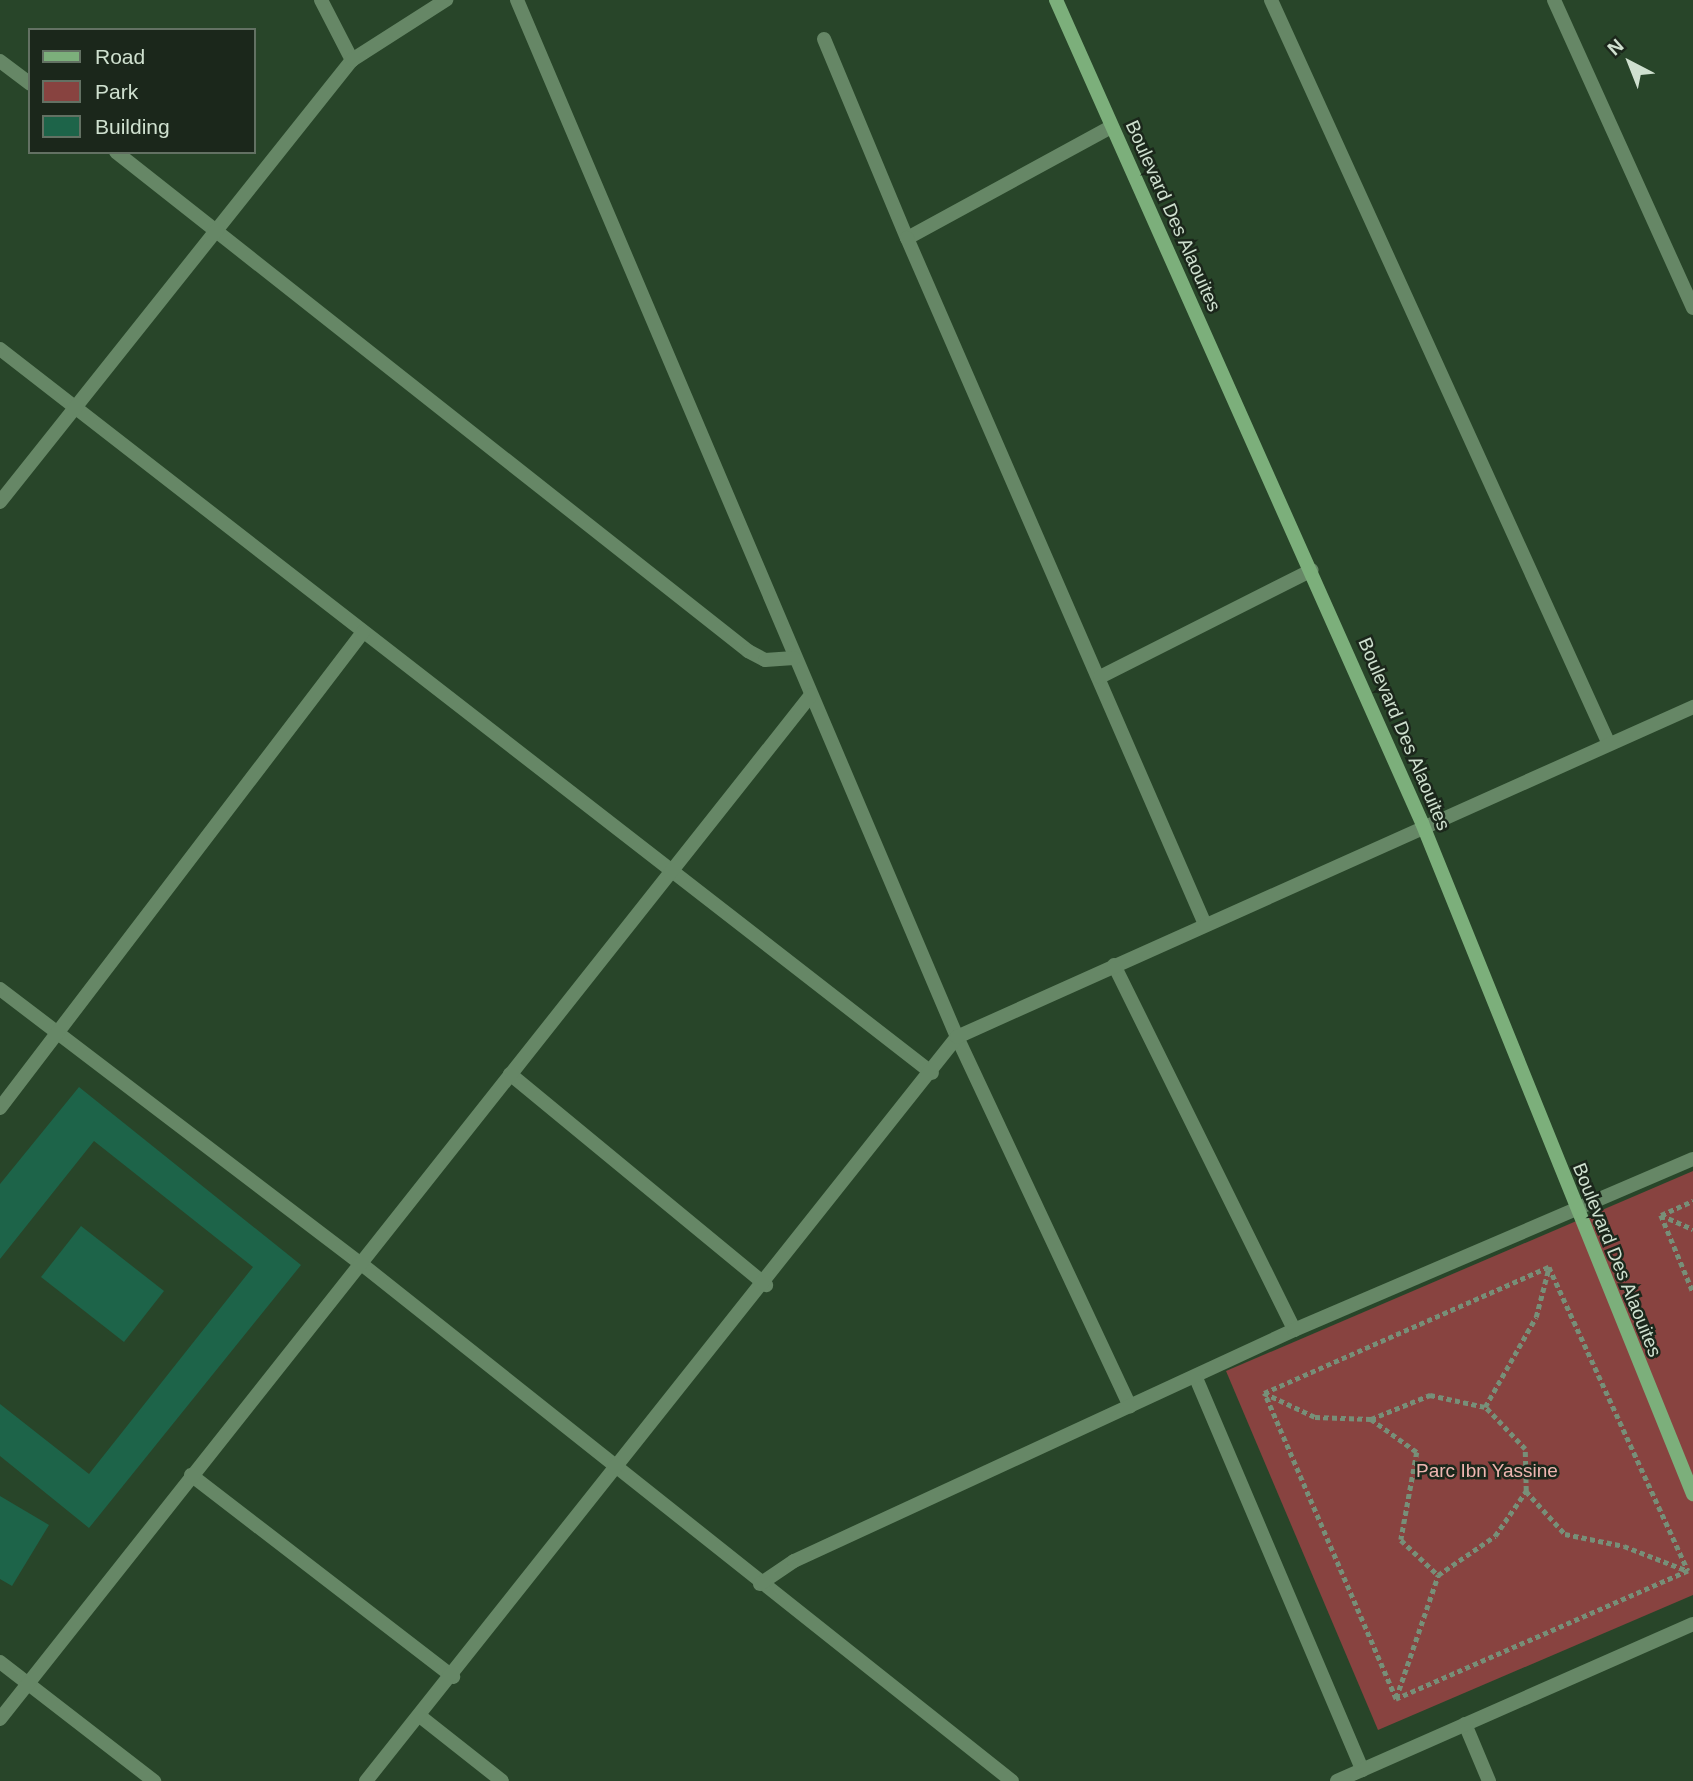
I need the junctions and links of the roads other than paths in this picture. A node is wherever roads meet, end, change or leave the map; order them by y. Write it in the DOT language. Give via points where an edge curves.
graph roads {
  1 [pos="321,0"];
  2 [pos="446,0"];
  3 [pos="517,0"];
  4 [pos="1056,0"];
  5 [pos="1271,0"];
  6 [pos="1554,0"];
  7 [pos="824,39"];
  8 [pos="352,60"];
  9 [pos="0,61"];
  10 [pos="28,82"];
  11 [pos="1111,127"];
  12 [pos="119,154"];
  13 [pos="214,229"];
  14 [pos="907,238"];
  15 [pos="1693,308"];
  16 [pos="0,349"];
  17 [pos="73,408"];
  18 [pos="0,502"];
  19 [pos="1312,570"];
  20 [pos="363,632"];
  21 [pos="794,658"];
  22 [pos="1100,677"];
  23 [pos="811,695"];
  24 [pos="1693,706"];
  25 [pos="1608,742"];
  26 [pos="1422,823"];
  27 [pos="670,871"];
  28 [pos="1204,922"];
  29 [pos="1114,964"];
  30 [pos="0,989"];
  31 [pos="59,1034"];
  32 [pos="957,1037"];
  33 [pos="932,1073"];
  34 [pos="510,1074"];
  35 [pos="0,1108"];
  36 [pos="1693,1159"];
  37 [pos="1576,1213"];
  38 [pos="359,1262"];
  39 [pos="766,1284"];
  40 [pos="1294,1330"];
  41 [pos="1196,1378"];
  42 [pos="1130,1406"];
  43 [pos="610,1467"];
  44 [pos="191,1475"];
  45 [pos="1693,1494"];
  46 [pos="760,1584"];
  47 [pos="1693,1624"];
  48 [pos="0,1662"];
  49 [pos="453,1677"];
  50 [pos="29,1684"];
  51 [pos="421,1717"];
  52 [pos="0,1719"];
  53 [pos="1465,1724"];
  54 [pos="1362,1770"];
  55 [pos="154,1781"];
  56 [pos="366,1781"];
  57 [pos="502,1781"];
  58 [pos="1012,1781"];
  59 [pos="1337,1781"];
  60 [pos="1489,1781"];
  1 -- 8 [label="street"];
  2 -- 8 [label="street"];
  3 -- 21 [label="street"];
  4 -- 11 [label="main road, Boulevard Des Alaouites"];
  5 -- 25 [label="street"];
  6 -- 15 [label="street"];
  7 -- 14 [label="street"];
  8 -- 13 [label="street"];
  9 -- 10 [label="street"];
  11 -- 14 [label="street"];
  11 -- 19 [label="main road, Boulevard Des Alaouites"];
  12 -- 13 [label="street"];
  13 -- 17 [label="street"];
  13 -- 21 [label="street" via="748,651 765,660"];
  14 -- 22 [label="street"];
  16 -- 17 [label="street"];
  17 -- 18 [label="street"];
  17 -- 20 [label="street"];
  19 -- 22 [label="street"];
  19 -- 26 [label="main road, Boulevard Des Alaouites"];
  20 -- 27 [label="street"];
  20 -- 31 [label="street"];
  21 -- 23 [label="street"];
  22 -- 28 [label="street"];
  23 -- 27 [label="street"];
  23 -- 32 [label="street"];
  24 -- 25 [label="street"];
  25 -- 26 [label="street"];
  26 -- 28 [label="street"];
  26 -- 37 [label="main road, Boulevard Des Alaouites"];
  27 -- 33 [label="street"];
  27 -- 34 [label="street"];
  28 -- 29 [label="street"];
  29 -- 32 [label="street"];
  29 -- 40 [label="street"];
  30 -- 31 [label="street"];
  31 -- 35 [label="street"];
  31 -- 38 [label="street"];
  32 -- 33 [label="street"];
  32 -- 42 [label="street"];
  33 -- 39 [label="street"];
  34 -- 38 [label="street"];
  34 -- 39 [label="street"];
  36 -- 37 [label="street"];
  37 -- 40 [label="street"];
  37 -- 45 [label="main road, Boulevard Des Alaouites"];
  38 -- 43 [label="street"];
  38 -- 44 [label="street"];
  39 -- 43 [label="street"];
  40 -- 41 [label="street"];
  41 -- 42 [label="street"];
  41 -- 54 [label="street"];
  42 -- 46 [label="street" via="794,1561"];
  43 -- 46 [label="street"];
  43 -- 49 [label="street"];
  44 -- 49 [label="street"];
  44 -- 50 [label="street"];
  46 -- 58 [label="street"];
  47 -- 53 [label="street"];
  48 -- 50 [label="street"];
  49 -- 51 [label="street"];
  50 -- 52 [label="street"];
  50 -- 55 [label="street"];
  51 -- 56 [label="street"];
  51 -- 57 [label="street"];
  53 -- 54 [label="street"];
  53 -- 60 [label="street"];
  54 -- 59 [label="street"];
}
